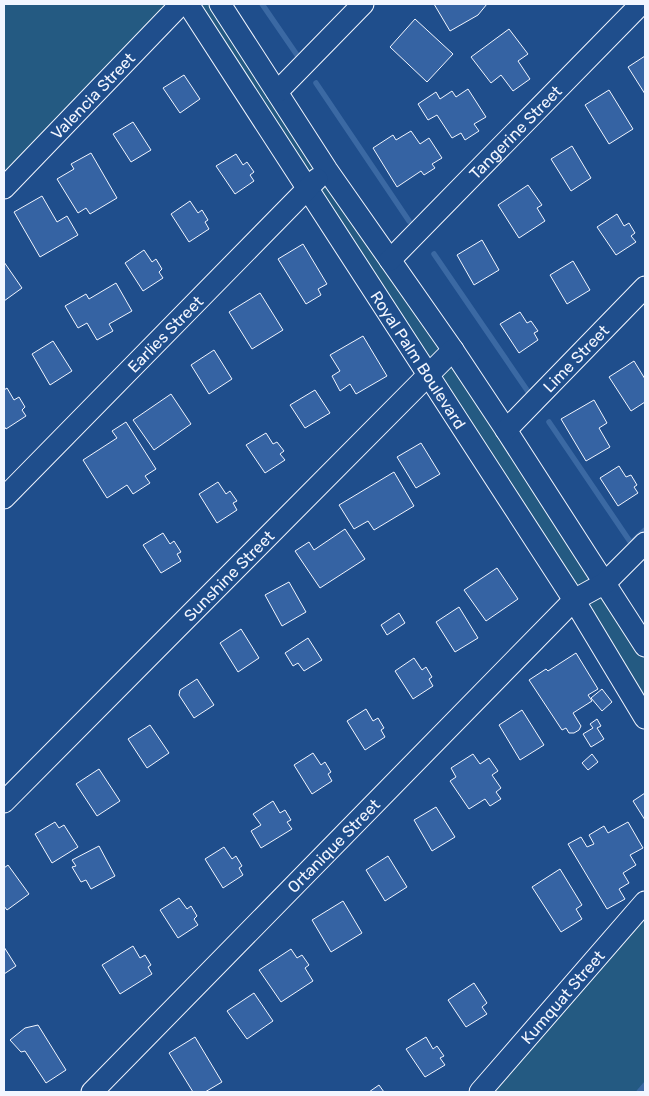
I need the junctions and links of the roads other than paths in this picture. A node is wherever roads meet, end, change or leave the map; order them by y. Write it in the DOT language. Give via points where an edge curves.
graph roads {
  1 [pos="181,4"];
  2 [pos="188,4"];
  3 [pos="220,4"];
  4 [pos="363,4"];
  5 [pos="640,4"];
  6 [pos="276,92"];
  7 [pos="326,170"];
  8 [pos="4,188"];
  9 [pos="308,188"];
  10 [pos="390,260"];
  11 [pos="645,287"];
  12 [pos="453,350"];
  13 [pos="428,375"];
  14 [pos="506,430"];
  15 [pos="4,498"];
  16 [pos="645,543"];
  17 [pos="605,583"];
  18 [pos="574,600"];
  19 [pos="645,646"];
  20 [pos="645,718"];
  21 [pos="4,802"];
  22 [pos="645,902"];
  23 [pos="92,1092"];
  24 [pos="480,1092"];
  1 -- 8 [label="street, Valencia Street"];
  2 -- 9 [label="street, Royal Palm Boulevard"];
  3 -- 6 [label="street, Royal Palm Boulevard"];
  4 -- 6 [label="street"];
  5 -- 10 [label="street, Tangerine Street"];
  6 -- 7 [label="street, Royal Palm Boulevard"];
  7 -- 9 [label="street, Earlies Street"];
  7 -- 10 [label="street, Royal Palm Boulevard"];
  9 -- 13 [label="street, Royal Palm Boulevard"];
  9 -- 15 [label="street, Earlies Street"];
  10 -- 12 [label="street, Royal Palm Boulevard"];
  11 -- 14 [label="street, Lime Street"];
  12 -- 13 [label="street, Sunshine Street"];
  12 -- 14 [label="street, Royal Palm Boulevard"];
  13 -- 18 [label="street, Royal Palm Boulevard"];
  13 -- 21 [label="street, Sunshine Street"];
  14 -- 17 [label="street, Royal Palm Boulevard"];
  16 -- 17 [label="street, Ortanique Street"];
  17 -- 18 [label="street, Ortanique Street"];
  17 -- 19 [label="street, Royal Palm Boulevard"];
  18 -- 20 [label="street, Royal Palm Boulevard"];
  18 -- 23 [label="street, Ortanique Street"];
  22 -- 24 [label="street, Kumquat Street"];
}
